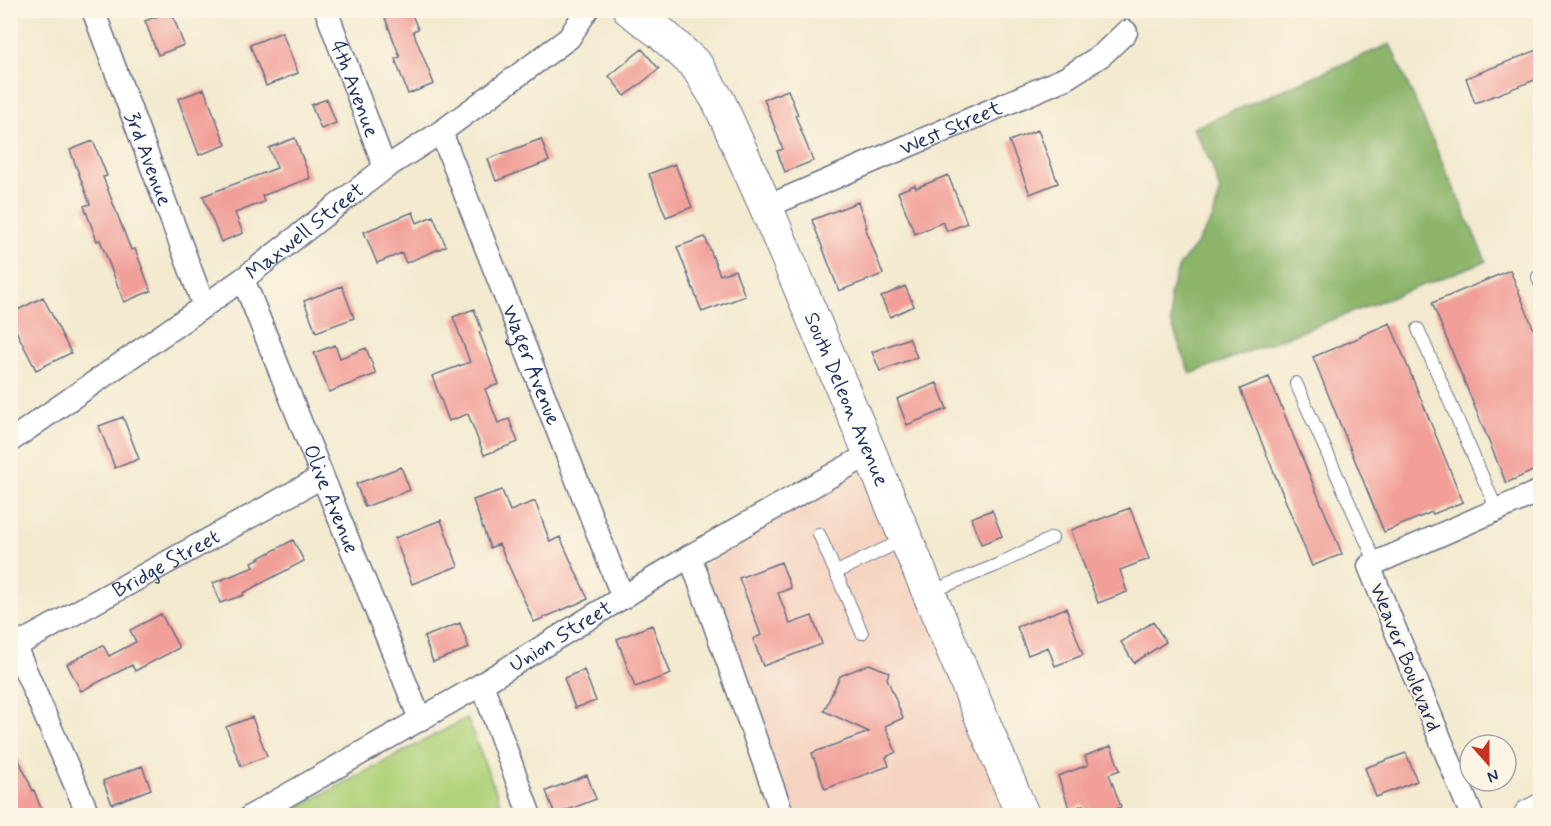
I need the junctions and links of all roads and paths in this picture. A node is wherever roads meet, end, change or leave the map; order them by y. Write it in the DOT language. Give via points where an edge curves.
graph roads {
  1 [pos="93,10"];
  2 [pos="326,10"];
  3 [pos="588,10"];
  4 [pos="630,10"];
  5 [pos="1126,32"];
  6 [pos="441,132"];
  7 [pos="385,168"];
  8 [pos="766,207"];
  9 [pos="243,279"];
  10 [pos="204,306"];
  11 [pos="1418,329"];
  12 [pos="1296,384"];
  13 [pos="13,431"];
  14 [pos="871,453"];
  15 [pos="322,477"];
  16 [pos="1540,491"];
  17 [pos="1497,510"];
  18 [pos="819,534"];
  19 [pos="906,538"];
  20 [pos="1052,538"];
  21 [pos="690,556"];
  22 [pos="1372,564"];
  23 [pos="837,572"];
  24 [pos="929,592"];
  25 [pos="623,598"];
  26 [pos="862,633"];
  27 [pos="12,644"];
  28 [pos="482,684"];
  29 [pos="420,719"];
  30 [pos="1540,811"];
  31 [pos="89,816"];
  32 [pos="251,816"];
  33 [pos="530,816"];
  34 [pos="783,816"];
  35 [pos="1023,816"];
  36 [pos="1472,816"];
  37 [pos="1530,816"];
  1 -- 10 [label="street, 3rd Avenue"];
  2 -- 7 [label="street, 4th Avenue"];
  3 -- 6 [label="street, Maxwell Street" via="569,38"];
  4 -- 8 [label="street, South Deleon Avenue" via="696,65 719,102"];
  5 -- 8 [label="street, West Street" via="1102,55 1066,78"];
  6 -- 7 [label="street, Maxwell Street"];
  6 -- 25 [label="street, Wager Avenue"];
  7 -- 9 [label="street, Maxwell Street"];
  8 -- 14 [label="street, South Deleon Avenue"];
  9 -- 10 [label="street, Maxwell Street"];
  9 -- 15 [label="street, Olive Avenue"];
  10 -- 13 [label="street, Maxwell Street"];
  11 -- 17 [label="lane"];
  12 -- 22 [label="lane"];
  14 -- 19 [label="street, South Deleon Avenue"];
  14 -- 21 [label="street, Union Street"];
  15 -- 27 [label="street, Bridge Street"];
  15 -- 29 [label="street, Olive Avenue"];
  16 -- 17 [label="street"];
  17 -- 22 [label="street"];
  18 -- 23 [label="lane"];
  19 -- 23 [label="lane"];
  19 -- 24 [label="street, South Deleon Avenue"];
  20 -- 24 [label="lane"];
  21 -- 25 [label="street, Union Street"];
  21 -- 34 [label="street"];
  22 -- 36 [label="street, Weaver Boulevard"];
  23 -- 26 [label="lane"];
  24 -- 35 [label="street, South Deleon Avenue"];
  25 -- 28 [label="street, Union Street"];
  27 -- 31 [label="street"];
  28 -- 29 [label="street, Union Street"];
  28 -- 33 [label="street"];
  29 -- 32 [label="street, Union Street"];
  30 -- 37 [label="street"];
}
